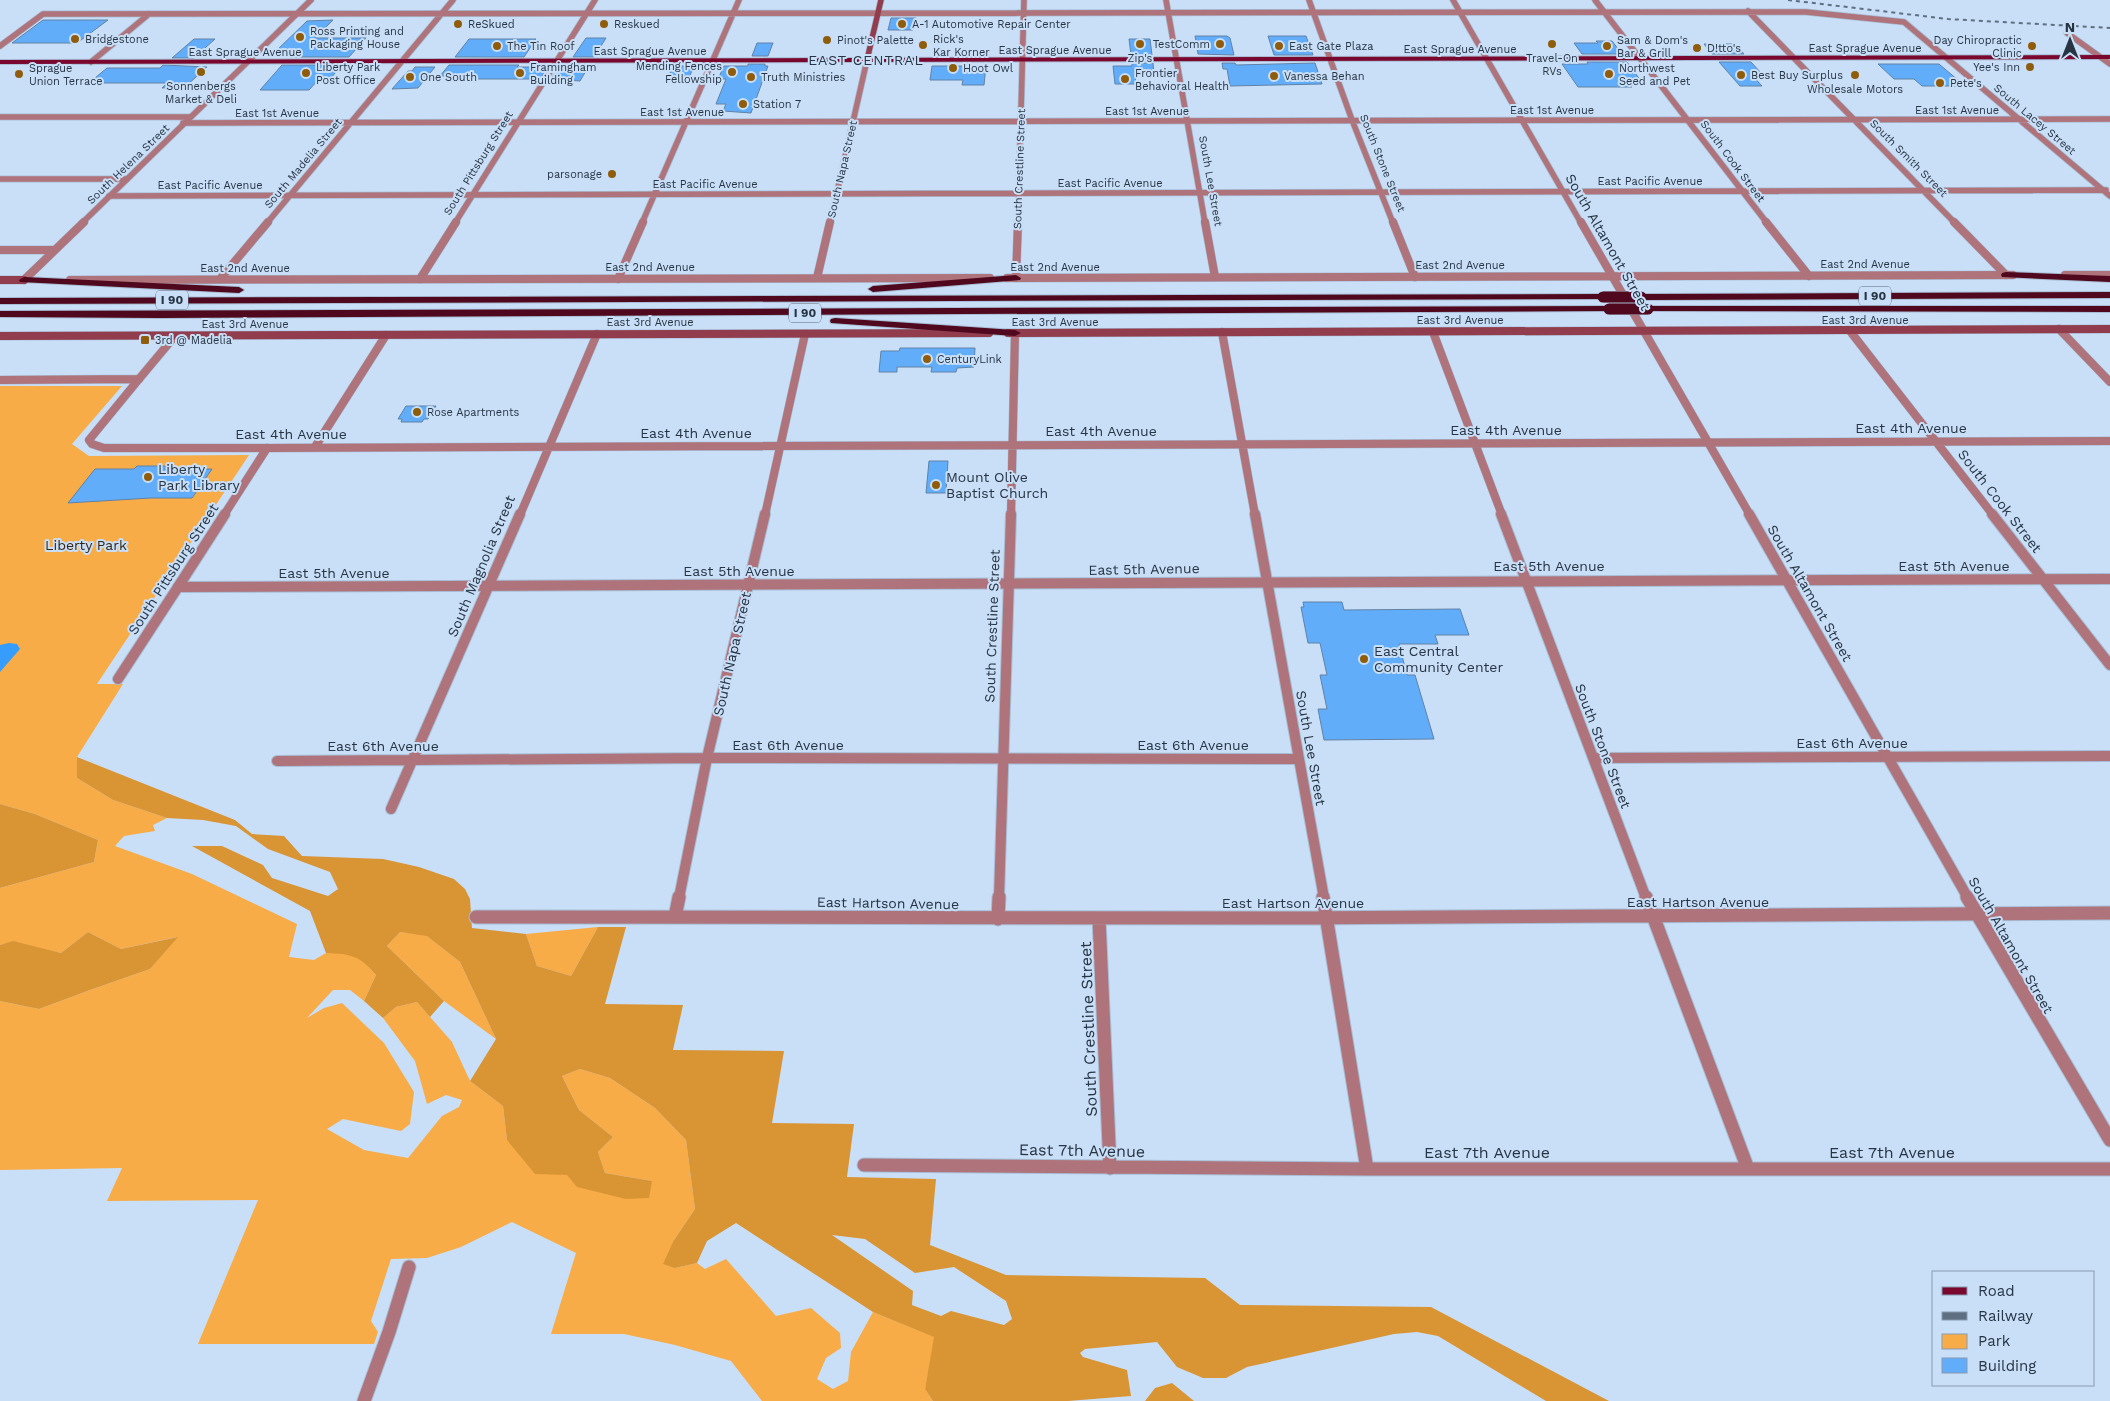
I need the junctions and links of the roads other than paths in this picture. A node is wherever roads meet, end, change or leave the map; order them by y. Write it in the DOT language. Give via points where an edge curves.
graph roads {
  1 [pos="310,0"];
  2 [pos="453,0"];
  3 [pos="595,0"];
  4 [pos="739,0"];
  5 [pos="881,0"];
  6 [pos="1024,0"];
  7 [pos="1166,0"];
  8 [pos="1309,0"];
  9 [pos="1453,0"];
  10 [pos="1595,0"];
  11 [pos="1313,11"];
  12 [pos="1459,11"];
  13 [pos="1604,11"];
  14 [pos="1748,11"];
  15 [pos="1023,12"];
  16 [pos="1168,12"];
  17 [pos="586,13"];
  18 [pos="734,13"];
  19 [pos="878,13"];
  20 [pos="150,14"];
  21 [pos="296,14"];
  22 [pos="441,14"];
  23 [pos="2067,33"];
  24 [pos="0,46"];
  25 [pos="2101,57"];
  26 [pos="2110,57"];
  27 [pos="1640,58"];
  28 [pos="1794,58"];
  29 [pos="1947,58"];
  30 [pos="1330,59"];
  31 [pos="1487,59"];
  32 [pos="867,60"];
  33 [pos="1023,60"];
  34 [pos="1177,60"];
  35 [pos="402,61"];
  36 [pos="557,61"];
  37 [pos="713,61"];
  38 [pos="0,62"];
  39 [pos="90,62"];
  40 [pos="246,62"];
  41 [pos="2110,64"];
  42 [pos="0,117"];
  43 [pos="190,117"];
  44 [pos="2110,119"];
  45 [pos="1352,120"];
  46 [pos="1522,120"];
  47 [pos="1688,120"];
  48 [pos="1855,120"];
  49 [pos="2020,120"];
  50 [pos="853,121"];
  51 [pos="1021,121"];
  52 [pos="1188,121"];
  53 [pos="518,122"];
  54 [pos="686,122"];
  55 [pos="184,123"];
  56 [pos="351,123"];
  57 [pos="0,179"];
  58 [pos="127,179"];
  59 [pos="2107,190"];
  60 [pos="1741,191"];
  61 [pos="1925,191"];
  62 [pos="1200,192"];
  63 [pos="1382,192"];
  64 [pos="1563,192"];
  65 [pos="837,193"];
  66 [pos="1018,193"];
  67 [pos="474,194"];
  68 [pos="654,194"];
  69 [pos="291,195"];
  70 [pos="109,196"];
  71 [pos="2110,196"];
  72 [pos="0,250"];
  73 [pos="54,250"];
  74 [pos="2006,275"];
  75 [pos="2110,275"];
  76 [pos="1612,276"];
  77 [pos="1809,276"];
  78 [pos="1215,277"];
  79 [pos="1414,277"];
  80 [pos="817,278"];
  81 [pos="1016,278"];
  82 [pos="220,279"];
  83 [pos="420,279"];
  84 [pos="618,279"];
  85 [pos="2110,279"];
  86 [pos="0,280"];
  87 [pos="24,280"];
  88 [pos="2110,295"];
  89 [pos="730,298"];
  90 [pos="0,299"];
  91 [pos="312,299"];
  92 [pos="2110,309"];
  93 [pos="709,313"];
  94 [pos="0,314"];
  95 [pos="160,315"];
  96 [pos="0,322"];
  97 [pos="2110,329"];
  98 [pos="2059,330"];
  99 [pos="1644,331"];
  100 [pos="1850,331"];
  101 [pos="1222,332"];
  102 [pos="1433,332"];
  103 [pos="1014,333"];
  104 [pos="597,334"];
  105 [pos="805,334"];
  106 [pos="386,335"];
  107 [pos="0,336"];
  108 [pos="175,336"];
  109 [pos="0,380"];
  110 [pos="139,380"];
  111 [pos="2110,382"];
  112 [pos="2110,441"];
  113 [pos="1937,442"];
  114 [pos="1475,443"];
  115 [pos="1707,443"];
  116 [pos="1242,444"];
  117 [pos="1012,445"];
  118 [pos="778,446"];
  119 [pos="315,447"];
  120 [pos="549,447"];
  121 [pos="267,448"];
  122 [pos="2110,579"];
  123 [pos="1526,580"];
  124 [pos="1787,580"];
  125 [pos="2044,580"];
  126 [pos="1267,582"];
  127 [pos="1010,584"];
  128 [pos="749,585"];
  129 [pos="490,586"];
  130 [pos="178,587"];
  131 [pos="2110,665"];
  132 [pos="118,679"];
  133 [pos="1887,756"];
  134 [pos="2110,756"];
  135 [pos="707,758"];
  136 [pos="1594,758"];
  137 [pos="1299,759"];
  138 [pos="413,760"];
  139 [pos="1003,760"];
  140 [pos="277,761"];
  141 [pos="392,809"];
  142 [pos="2110,913"];
  143 [pos="1976,914"];
  144 [pos="476,917"];
  145 [pos="675,917"];
  146 [pos="1327,918"];
  147 [pos="1652,918"];
  148 [pos="998,919"];
  149 [pos="1099,919"];
  150 [pos="2110,1140"];
  151 [pos="864,1165"];
  152 [pos="1110,1168"];
  153 [pos="1367,1169"];
  154 [pos="1748,1169"];
  155 [pos="2110,1169"];
  156 [pos="409,1267"];
  157 [pos="364,1401"];
  1 -- 21 [label="street, South Helena Street"];
  2 -- 22 [label="street, South Madelia Street"];
  3 -- 17 [label="street, South Pittsburg Street"];
  4 -- 18 [label="street"];
  5 -- 19 [label="main road"];
  6 -- 15 [label="street, South Crestline Street"];
  7 -- 16 [label="street, South Lee Street"];
  8 -- 11 [label="street, South Stone Street"];
  9 -- 12 [label="street, South Altamont Street"];
  10 -- 13 [label="street, South Cook Street"];
  11 -- 12 [label="street"];
  11 -- 16 [label="street"];
  11 -- 30 [label="street, South Stone Street"];
  12 -- 13 [label="street"];
  12 -- 31 [label="street, South Altamont Street"];
  13 -- 14 [label="street"];
  13 -- 27 [label="street, South Cook Street"];
  14 -- 28 [label="street, South Smith Street"];
  14 -- 29 [label="street, South Lacey Street" via="1806,12 1904,22"];
  15 -- 16 [label="street"];
  15 -- 19 [label="street"];
  15 -- 33 [label="street, South Crestline Street"];
  16 -- 34 [label="street, South Lee Street"];
  17 -- 18 [label="street"];
  17 -- 22 [label="street"];
  17 -- 36 [label="street, South Pittsburg Street"];
  18 -- 19 [label="street"];
  18 -- 37 [label="street"];
  19 -- 32 [label="main road"];
  20 -- 21 [label="street"];
  20 -- 24 [label="street" via="43,14"];
  20 -- 39 [label="street"];
  21 -- 22 [label="street"];
  21 -- 40 [label="street, South Helena Street"];
  22 -- 35 [label="street, South Madelia Street"];
  23 -- 25 [label="street"];
  25 -- 26 [label="main road, East Sprague Avenue"];
  25 -- 29 [label="main road, East Sprague Avenue"];
  25 -- 41 [label="street"];
  27 -- 28 [label="main road, East Sprague Avenue"];
  27 -- 31 [label="main road, East Sprague Avenue"];
  27 -- 47 [label="street, South Cook Street"];
  28 -- 29 [label="main road, East Sprague Avenue"];
  28 -- 48 [label="street, South Smith Street"];
  29 -- 49 [label="street, South Lacey Street"];
  30 -- 31 [label="main road, East Sprague Avenue"];
  30 -- 34 [label="main road, East Sprague Avenue"];
  30 -- 45 [label="street, South Stone Street"];
  31 -- 46 [label="street, South Altamont Street"];
  32 -- 33 [label="main road, East Sprague Avenue"];
  32 -- 37 [label="main road, East Sprague Avenue"];
  32 -- 50 [label="street, South Napa Street"];
  33 -- 34 [label="main road, East Sprague Avenue"];
  33 -- 51 [label="street, South Crestline Street"];
  34 -- 52 [label="street, South Lee Street"];
  35 -- 36 [label="main road, East Sprague Avenue"];
  35 -- 40 [label="main road, East Sprague Avenue"];
  35 -- 56 [label="street, South Madelia Street"];
  36 -- 37 [label="main road, East Sprague Avenue"];
  36 -- 53 [label="street, South Pittsburg Street"];
  37 -- 54 [label="street"];
  38 -- 39 [label="main road, East Sprague Avenue"];
  39 -- 40 [label="main road, East Sprague Avenue"];
  40 -- 43 [label="street, South Helena Street"];
  42 -- 43 [label="street"];
  43 -- 55 [label="street, South Helena Street"];
  44 -- 49 [label="street, East 1st Avenue"];
  45 -- 46 [label="street, East 1st Avenue"];
  45 -- 52 [label="street, East 1st Avenue"];
  45 -- 63 [label="street, South Stone Street"];
  46 -- 47 [label="street, East 1st Avenue"];
  46 -- 64 [label="street, South Altamont Street"];
  47 -- 48 [label="street, East 1st Avenue"];
  47 -- 60 [label="street, South Cook Street"];
  48 -- 49 [label="street, East 1st Avenue"];
  48 -- 61 [label="street, South Smith Street"];
  49 -- 59 [label="street, South Lacey Street"];
  50 -- 51 [label="street, East 1st Avenue"];
  50 -- 54 [label="street, East 1st Avenue"];
  50 -- 65 [label="street, South Napa Street"];
  51 -- 52 [label="street, East 1st Avenue"];
  51 -- 66 [label="street, South Crestline Street"];
  52 -- 62 [label="street, South Lee Street"];
  53 -- 54 [label="street, East 1st Avenue"];
  53 -- 56 [label="street, East 1st Avenue"];
  53 -- 67 [label="street, South Pittsburg Street"];
  54 -- 68 [label="street"];
  55 -- 56 [label="street, East 1st Avenue"];
  55 -- 58 [label="street, South Helena Street"];
  56 -- 69 [label="street, South Madelia Street"];
  57 -- 58 [label="street"];
  58 -- 70 [label="street, South Helena Street"];
  59 -- 61 [label="street, East Pacific Avenue"];
  59 -- 71 [label="street, South Lacey Street"];
  60 -- 61 [label="street, East Pacific Avenue"];
  60 -- 64 [label="street, East Pacific Avenue"];
  60 -- 77 [label="street, South Cook Street"];
  61 -- 74 [label="street, South Smith Street"];
  62 -- 63 [label="street, East Pacific Avenue"];
  62 -- 66 [label="street, East Pacific Avenue"];
  62 -- 78 [label="street, South Lee Street"];
  63 -- 64 [label="street, East Pacific Avenue"];
  63 -- 79 [label="street, South Stone Street"];
  64 -- 76 [label="street, South Altamont Street"];
  65 -- 66 [label="street, East Pacific Avenue"];
  65 -- 68 [label="street, East Pacific Avenue"];
  65 -- 80 [label="street, South Napa Street"];
  66 -- 81 [label="street, South Crestline Street"];
  67 -- 68 [label="street, East Pacific Avenue"];
  67 -- 69 [label="street, East Pacific Avenue"];
  67 -- 83 [label="street, South Pittsburg Street"];
  68 -- 84 [label="street"];
  69 -- 70 [label="street, East Pacific Avenue"];
  69 -- 82 [label="street, South Madelia Street"];
  70 -- 73 [label="street, South Helena Street"];
  72 -- 73 [label="street"];
  73 -- 87 [label="street, South Helena Street"];
  74 -- 75 [label="street, East 2nd Avenue"];
  74 -- 77 [label="street, East 2nd Avenue"];
  74 -- 85 [label="highway"];
  76 -- 77 [label="street, East 2nd Avenue"];
  76 -- 79 [label="street, East 2nd Avenue"];
  76 -- 99 [label="street, South Altamont Street"];
  78 -- 79 [label="street, East 2nd Avenue"];
  78 -- 81 [label="street, East 2nd Avenue"];
  80 -- 81 [label="street, East 2nd Avenue"];
  80 -- 84 [label="street, East 2nd Avenue"];
  81 -- 89 [label="highway"];
  82 -- 83 [label="street, East 2nd Avenue"];
  82 -- 87 [label="street, East 2nd Avenue"];
  83 -- 84 [label="street, East 2nd Avenue"];
  86 -- 87 [label="main road, East 2nd Avenue"];
  87 -- 91 [label="highway" via="264,291"];
  88 -- 89 [label="highway, I 90, bridge"];
  89 -- 91 [label="highway, I 90"];
  90 -- 91 [label="highway, I 90"];
  92 -- 93 [label="highway, I 90, bridge"];
  93 -- 95 [label="highway, I 90"];
  93 -- 103 [label="highway"];
  94 -- 95 [label="highway, I 90"];
  95 -- 96 [label="highway"];
  97 -- 98 [label="main road, East 3rd Avenue"];
  98 -- 100 [label="main road, East 3rd Avenue"];
  98 -- 111 [label="street"];
  99 -- 100 [label="main road, East 3rd Avenue"];
  99 -- 102 [label="main road, East 3rd Avenue"];
  99 -- 115 [label="street, South Altamont Street"];
  100 -- 113 [label="street, South Cook Street"];
  101 -- 102 [label="main road, East 3rd Avenue"];
  101 -- 103 [label="main road, East 3rd Avenue"];
  101 -- 116 [label="street, South Lee Street"];
  102 -- 114 [label="street, South Stone Street"];
  103 -- 105 [label="main road, East 3rd Avenue"];
  103 -- 117 [label="street, South Crestline Street"];
  104 -- 105 [label="main road, East 3rd Avenue"];
  104 -- 106 [label="main road, East 3rd Avenue"];
  104 -- 120 [label="street, South Magnolia Street"];
  105 -- 118 [label="street, South Napa Street"];
  106 -- 108 [label="main road, East 3rd Avenue"];
  106 -- 119 [label="street"];
  107 -- 108 [label="main road, East 3rd Avenue"];
  108 -- 110 [label="street"];
  109 -- 110 [label="street"];
  110 -- 121 [label="street, East 4th Avenue" via="89,440 92,444 104,448"];
  112 -- 113 [label="street, East 4th Avenue"];
  113 -- 115 [label="street, East 4th Avenue"];
  113 -- 125 [label="street, South Cook Street"];
  114 -- 115 [label="street, East 4th Avenue"];
  114 -- 116 [label="street, East 4th Avenue"];
  114 -- 123 [label="street, South Stone Street"];
  115 -- 124 [label="street, South Altamont Street"];
  116 -- 117 [label="street, East 4th Avenue"];
  116 -- 126 [label="street, South Lee Street"];
  117 -- 118 [label="street, East 4th Avenue"];
  117 -- 127 [label="street, South Crestline Street"];
  118 -- 120 [label="street, East 4th Avenue"];
  118 -- 128 [label="street, South Napa Street"];
  119 -- 120 [label="street, East 4th Avenue"];
  119 -- 121 [label="street, East 4th Avenue"];
  120 -- 129 [label="street, South Magnolia Street"];
  121 -- 130 [label="street, South Pittsburg Street"];
  122 -- 125 [label="street, East 5th Avenue"];
  123 -- 124 [label="street, East 5th Avenue"];
  123 -- 126 [label="street, East 5th Avenue"];
  123 -- 136 [label="street, South Stone Street"];
  124 -- 125 [label="street, East 5th Avenue"];
  124 -- 133 [label="street, South Altamont Street"];
  125 -- 131 [label="street, South Cook Street"];
  126 -- 127 [label="street, East 5th Avenue"];
  126 -- 137 [label="street, South Lee Street"];
  127 -- 128 [label="street, East 5th Avenue"];
  127 -- 139 [label="street, South Crestline Street"];
  128 -- 129 [label="street, East 5th Avenue"];
  128 -- 135 [label="street, South Napa Street"];
  129 -- 130 [label="street, East 5th Avenue"];
  129 -- 138 [label="street, South Magnolia Street"];
  130 -- 132 [label="street, South Pittsburg Street"];
  133 -- 134 [label="street, East 6th Avenue"];
  133 -- 136 [label="street, East 6th Avenue"];
  133 -- 143 [label="street, South Altamont Street"];
  135 -- 138 [label="street, East 6th Avenue"];
  135 -- 139 [label="street, East 6th Avenue"];
  135 -- 145 [label="street, South Napa Street"];
  136 -- 147 [label="street, South Stone Street"];
  137 -- 139 [label="street, East 6th Avenue"];
  137 -- 146 [label="street, South Lee Street"];
  138 -- 140 [label="street, East 6th Avenue"];
  138 -- 141 [label="street, South Magnolia Street"];
  139 -- 148 [label="street, South Crestline Street"];
  142 -- 143 [label="street, East Hartson Avenue"];
  143 -- 147 [label="street, East Hartson Avenue"];
  143 -- 150 [label="street, South Altamont Street"];
  144 -- 145 [label="street, East Hartson Avenue"];
  145 -- 148 [label="street, East Hartson Avenue"];
  146 -- 147 [label="street, East Hartson Avenue"];
  146 -- 149 [label="street, East Hartson Avenue"];
  146 -- 153 [label="street, South Lee Street"];
  147 -- 154 [label="street, South Stone Street"];
  148 -- 149 [label="street, East Hartson Avenue"];
  149 -- 152 [label="street, South Crestline Street"];
  151 -- 152 [label="street, East 7th Avenue"];
  152 -- 153 [label="street, East 7th Avenue"];
  153 -- 154 [label="street, East 7th Avenue"];
  154 -- 155 [label="street, East 7th Avenue"];
  156 -- 157 [label="street"];
}
